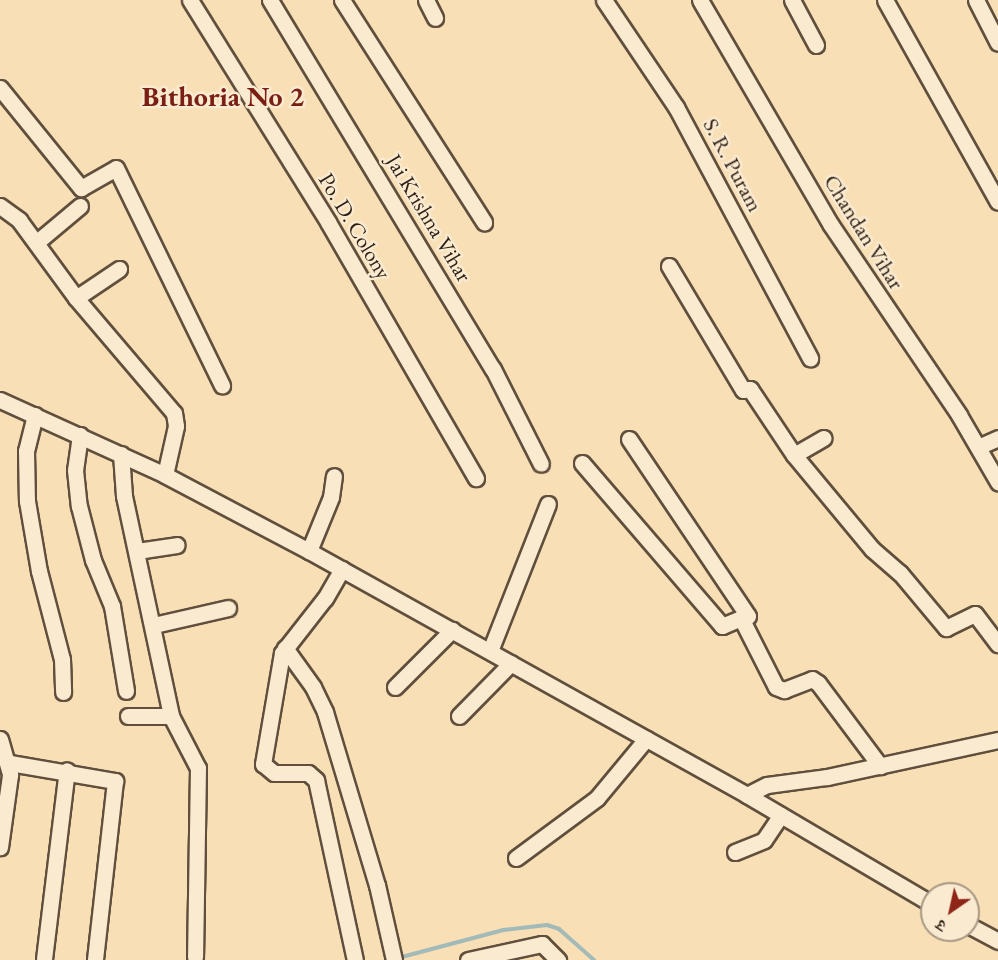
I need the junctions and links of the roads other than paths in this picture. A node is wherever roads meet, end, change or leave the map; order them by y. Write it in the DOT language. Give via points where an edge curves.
graph roads {
  1 [pos="190,0"];
  2 [pos="270,0"];
  3 [pos="342,0"];
  4 [pos="426,0"];
  5 [pos="604,0"];
  6 [pos="700,0"];
  7 [pos="792,0"];
  8 [pos="885,0"];
  9 [pos="976,0"];
  10 [pos="435,18"];
  11 [pos="998,43"];
  12 [pos="816,45"];
  13 [pos="0,88"];
  14 [pos="998,202"];
  15 [pos="0,206"];
  16 [pos="80,206"];
  17 [pos="484,222"];
  18 [pos="37,242"];
  19 [pos="669,266"];
  20 [pos="119,269"];
  21 [pos="76,298"];
  22 [pos="810,358"];
  23 [pos="222,385"];
  24 [pos="0,400"];
  25 [pos="35,416"];
  26 [pos="80,435"];
  27 [pos="824,438"];
  28 [pos="998,438"];
  29 [pos="628,439"];
  30 [pos="978,447"];
  31 [pos="121,454"];
  32 [pos="794,455"];
  33 [pos="582,463"];
  34 [pos="541,464"];
  35 [pos="165,475"];
  36 [pos="334,476"];
  37 [pos="476,478"];
  38 [pos="998,482"];
  39 [pos="549,504"];
  40 [pos="177,545"];
  41 [pos="137,551"];
  42 [pos="309,551"];
  43 [pos="342,569"];
  44 [pos="228,608"];
  45 [pos="741,618"];
  46 [pos="154,625"];
  47 [pos="452,630"];
  48 [pos="998,644"];
  49 [pos="285,648"];
  50 [pos="490,651"];
  51 [pos="512,663"];
  52 [pos="396,687"];
  53 [pos="126,691"];
  54 [pos="63,692"];
  55 [pos="128,716"];
  56 [pos="171,716"];
  57 [pos="459,716"];
  58 [pos="0,739"];
  59 [pos="646,739"];
  60 [pos="998,740"];
  61 [pos="10,763"];
  62 [pos="880,766"];
  63 [pos="67,771"];
  64 [pos="747,795"];
  65 [pos="781,815"];
  66 [pos="0,847"];
  67 [pos="735,852"];
  68 [pos="516,858"];
  69 [pos="920,897"];
  70 [pos="980,931"];
  71 [pos="998,942"];
  72 [pos="393,956"];
  73 [pos="195,957"];
  74 [pos="491,957"];
  75 [pos="44,958"];
  76 [pos="95,960"];
  77 [pos="355,960"];
  78 [pos="468,960"];
  79 [pos="558,960"];
  1 -- 37 [label="street, Po. D. Colony" via="328,222"];
  2 -- 34 [label="street, Jai Krishna Vihar" via="493,369"];
  3 -- 17 [label="street"];
  4 -- 10 [label="street"];
  5 -- 22 [label="street, S. R. Puram" via="676,107"];
  6 -- 30 [label="street, Chandan Vihar" via="831,225"];
  7 -- 12 [label="street"];
  8 -- 14 [label="street"];
  9 -- 11 [label="street"];
  13 -- 23 [label="street" via="81,188 116,168"];
  15 -- 18 [label="street" via="19,220"];
  16 -- 18 [label="street"];
  18 -- 21 [label="street"];
  19 -- 32 [label="street" via="743,390 750,388"];
  20 -- 21 [label="street"];
  21 -- 35 [label="street" via="174,413 177,426"];
  24 -- 25 [label="street"];
  25 -- 26 [label="street"];
  25 -- 54 [label="street" via="26,451 27,501 39,571 62,659"];
  26 -- 31 [label="street"];
  26 -- 53 [label="street" via="75,470 79,506 93,560 112,606"];
  27 -- 32 [label="street"];
  28 -- 30 [label="street"];
  29 -- 45 [label="street" via="748,616"];
  30 -- 38 [label="street, Chandan Vihar"];
  31 -- 35 [label="street"];
  31 -- 41 [label="street" via="124,496"];
  32 -- 48 [label="street" via="872,549 900,573 946,628 975,614"];
  33 -- 45 [label="street" via="722,627"];
  35 -- 42 [label="street"];
  36 -- 42 [label="street" via="331,497"];
  39 -- 50 [label="street"];
  40 -- 41 [label="street"];
  41 -- 46 [label="street"];
  42 -- 43 [label="street"];
  43 -- 47 [label="street"];
  43 -- 49 [label="street" via="325,598"];
  44 -- 46 [label="street"];
  45 -- 62 [label="street" via="776,687 784,690 812,679 818,683"];
  46 -- 56 [label="street"];
  47 -- 50 [label="street"];
  47 -- 52 [label="street"];
  49 -- 72 [label="street" via="313,687 325,712 377,885"];
  49 -- 77 [label="street" via="263,764 274,773 314,776"];
  50 -- 51 [label="street"];
  51 -- 57 [label="street"];
  51 -- 59 [label="street"];
  55 -- 56 [label="street"];
  56 -- 73 [label="street" via="198,768"];
  58 -- 61 [label="street"];
  59 -- 64 [label="street"];
  59 -- 68 [label="street" via="597,798"];
  60 -- 62 [label="street"];
  61 -- 63 [label="street"];
  61 -- 66 [label="street"];
  62 -- 64 [label="street" via="767,785"];
  63 -- 75 [label="street"];
  63 -- 76 [label="street" via="109,777 117,787"];
  64 -- 65 [label="street"];
  65 -- 67 [label="street" via="764,840"];
  65 -- 69 [label="street"];
  70 -- 71 [label="street"];
  74 -- 78 [label="street"];
  74 -- 79 [label="street" via="542,944"];
}
